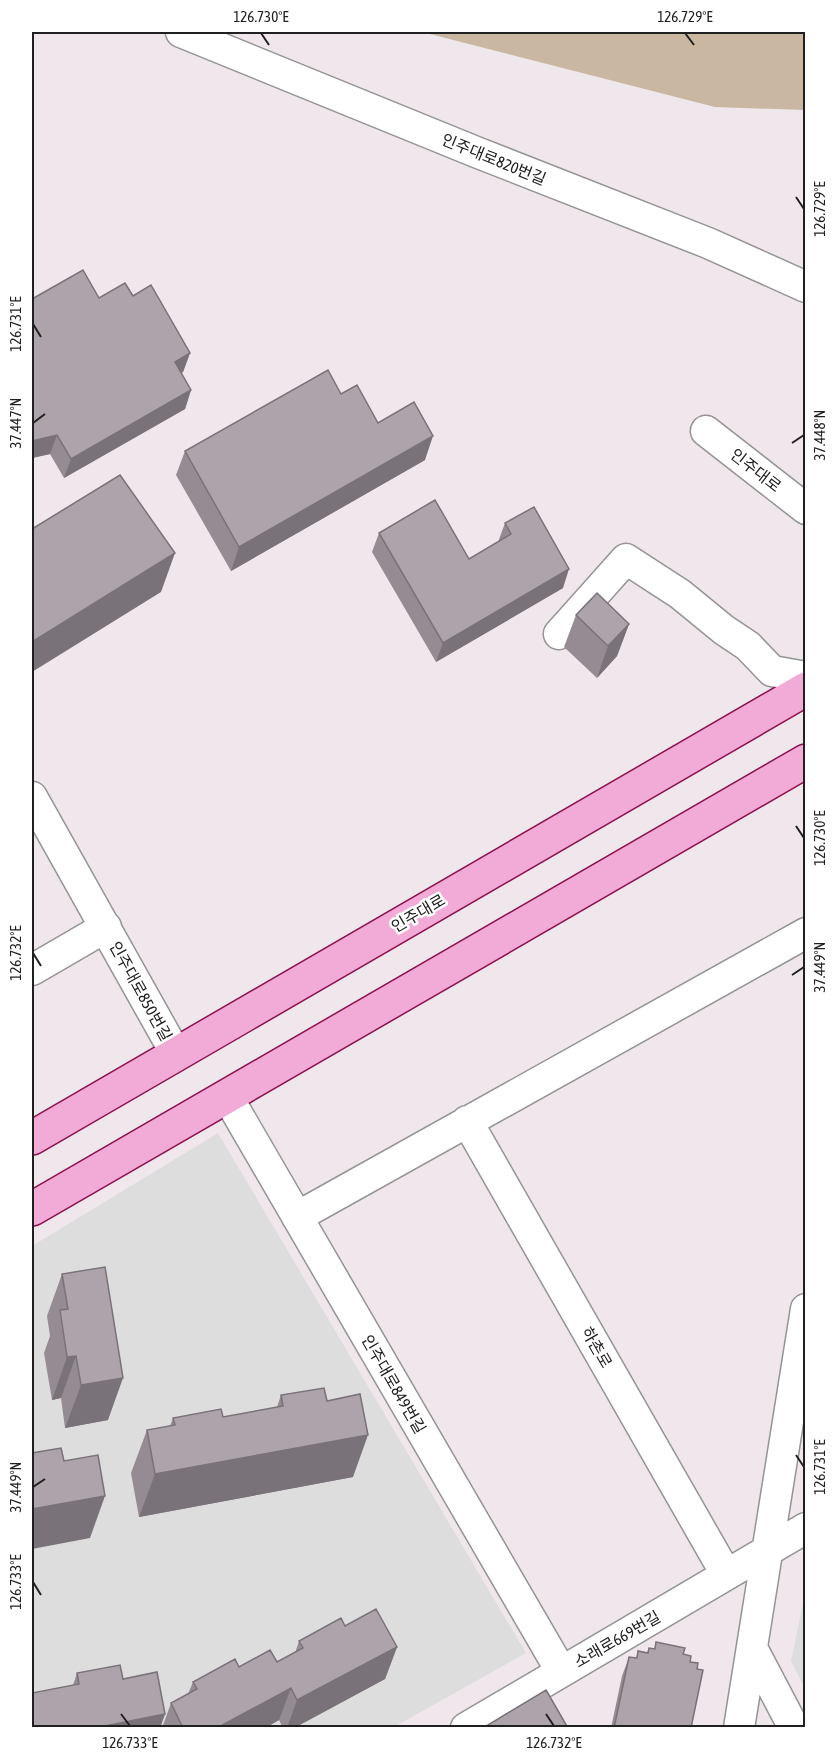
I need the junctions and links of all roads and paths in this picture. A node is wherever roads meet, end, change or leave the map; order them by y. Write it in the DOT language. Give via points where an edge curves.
graph roads {
  1 [pos="181,32"];
  2 [pos="806,287"];
  3 [pos="706,431"];
  4 [pos="806,509"];
  5 [pos="559,634"];
  6 [pos="806,677"];
  7 [pos="806,689"];
  8 [pos="806,760"];
  9 [pos="32,797"];
  10 [pos="106,927"];
  11 [pos="806,933"];
  12 [pos="32,970"];
  13 [pos="176,1054"];
  14 [pos="227,1096"];
  15 [pos="467,1120"];
  16 [pos="32,1138"];
  17 [pos="32,1209"];
  18 [pos="297,1217"];
  19 [pos="806,1309"];
  20 [pos="806,1528"];
  21 [pos="768,1550"];
  22 [pos="726,1574"];
  23 [pos="752,1648"];
  24 [pos="561,1671"];
  25 [pos="466,1728"];
  26 [pos="739,1728"];
  27 [pos="794,1728"];
  1 -- 2 [label="street, 인주대로820번길" via="708,243"];
  3 -- 4 [label="street, 인주대로"];
  5 -- 6 [label="street" via="626,560 680,594 748,646 772,671"];
  7 -- 13 [label="main road, 인주대로"];
  8 -- 14 [label="main road"];
  9 -- 10 [label="street, 인주대로850번길"];
  10 -- 12 [label="street, 인주대로850번길"];
  10 -- 13 [label="street, 인주대로850번길"];
  11 -- 15 [label="street"];
  13 -- 16 [label="main road, 인주대로"];
  14 -- 17 [label="main road"];
  14 -- 18 [label="street, 인주대로849번길"];
  15 -- 18 [label="street"];
  15 -- 22 [label="street, 하촌로"];
  18 -- 24 [label="street, 인주대로849번길"];
  19 -- 21 [label="street"];
  20 -- 21 [label="street, 소래로669번길"];
  21 -- 22 [label="street, 소래로669번길"];
  21 -- 23 [label="street"];
  22 -- 24 [label="street, 소래로669번길"];
  23 -- 26 [label="street"];
  23 -- 27 [label="street"];
  24 -- 25 [label="street, 소래로669번길"];
}
